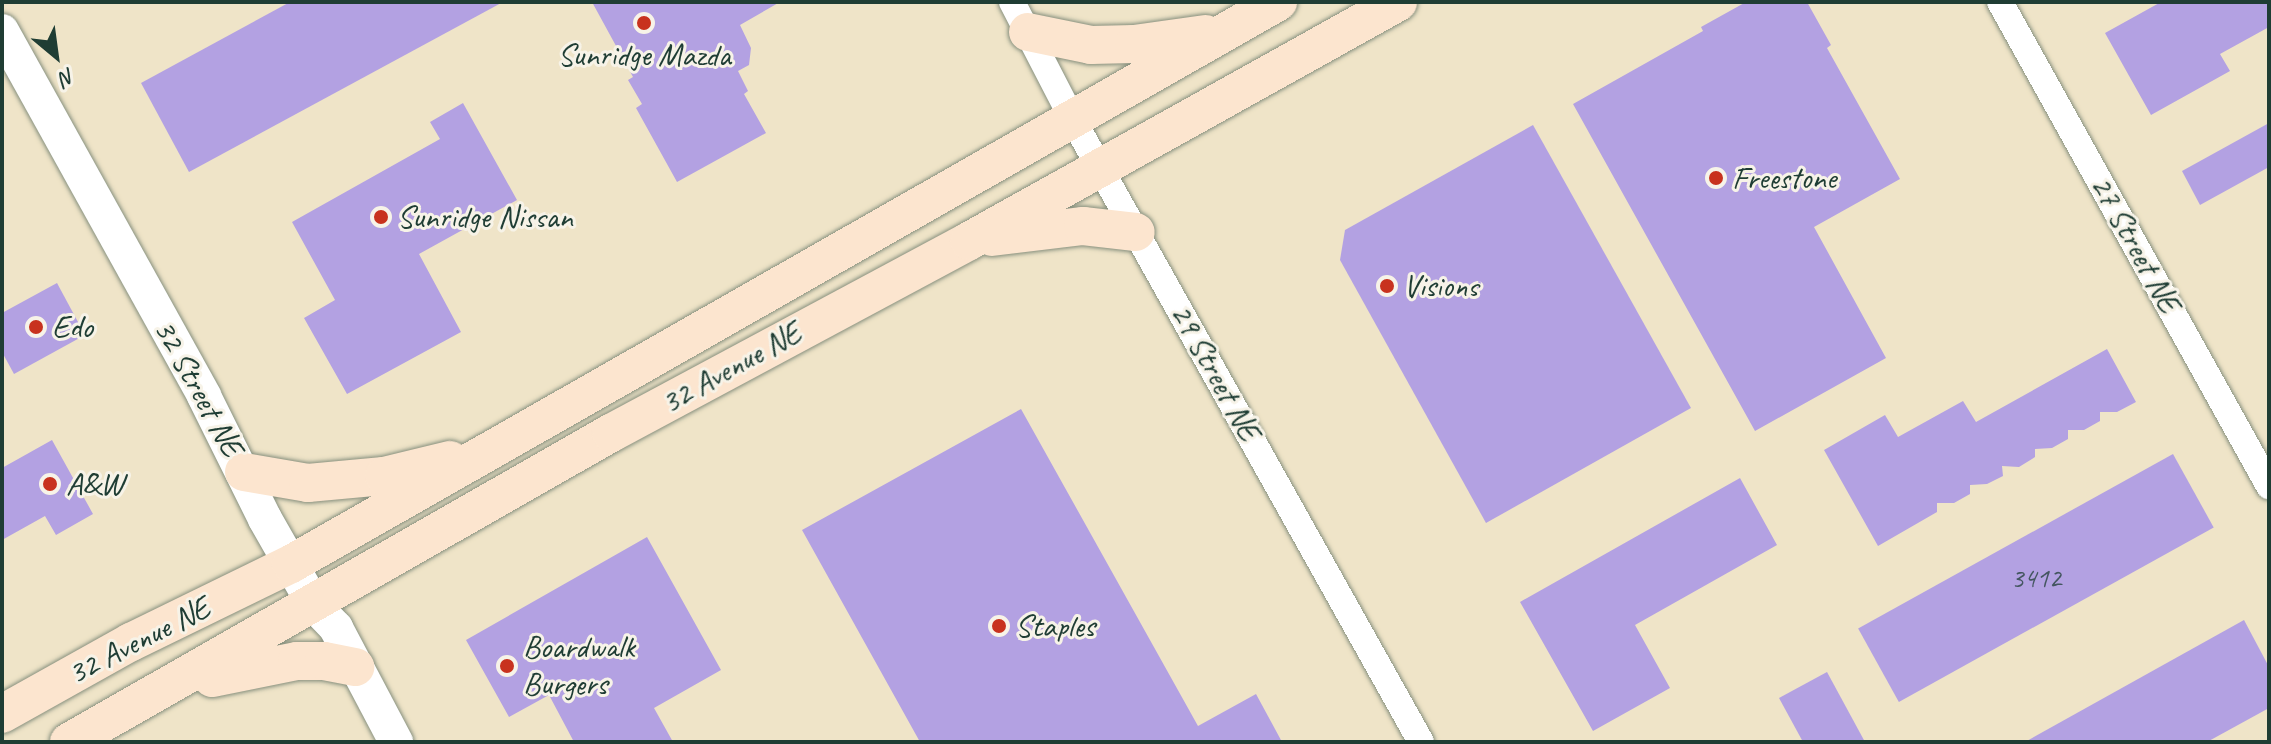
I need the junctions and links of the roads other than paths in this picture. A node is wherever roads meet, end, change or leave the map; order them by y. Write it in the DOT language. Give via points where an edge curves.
graph roads {
  1 [pos="1278,2"];
  2 [pos="1398,2"];
  3 [pos="2000,2"];
  4 [pos="1020,17"];
  5 [pos="1228,30"];
  6 [pos="2,31"];
  7 [pos="1072,118"];
  8 [pos="1101,168"];
  9 [pos="1136,232"];
  10 [pos="969,241"];
  11 [pos="491,450"];
  12 [pos="244,472"];
  13 [pos="2269,486"];
  14 [pos="291,564"];
  15 [pos="314,605"];
  16 [pos="355,667"];
  17 [pos="166,689"];
  18 [pos="2,714"];
  19 [pos="69,742"];
  20 [pos="396,742"];
  21 [pos="1421,742"];
  1 -- 5 [label="main road, 32 Avenue NE"];
  2 -- 8 [label="main road, 32 Avenue NE"];
  3 -- 13 [label="street, 27 Street NE"];
  4 -- 5 [label="main road" via="1091,45"];
  4 -- 7 [label="street, 29 Street NE"];
  5 -- 7 [label="main road, 32 Avenue NE"];
  6 -- 12 [label="street, 32 Street NE"];
  7 -- 8 [label="street, 29 Street NE"];
  7 -- 11 [label="main road, 32 Avenue NE"];
  8 -- 9 [label="street, 29 Street NE"];
  8 -- 10 [label="main road, 32 Avenue NE"];
  9 -- 10 [label="main road" via="1083,226"];
  9 -- 21 [label="street, 29 Street NE"];
  10 -- 15 [label="main road, 32 Avenue NE" via="663,404"];
  11 -- 12 [label="main road" via="384,476 308,483"];
  11 -- 14 [label="main road, 32 Avenue NE"];
  12 -- 14 [label="street, 32 Street NE"];
  14 -- 15 [label="street, 32 Street NE"];
  14 -- 18 [label="main road, 32 Avenue NE" via="131,642"];
  15 -- 16 [label="street, 32 Street NE" via="336,628"];
  15 -- 17 [label="main road, 32 Avenue NE"];
  16 -- 17 [label="main road" via="297,661"];
  16 -- 20 [label="street, 32 Street NE"];
  17 -- 19 [label="main road, 32 Avenue NE"];
}
